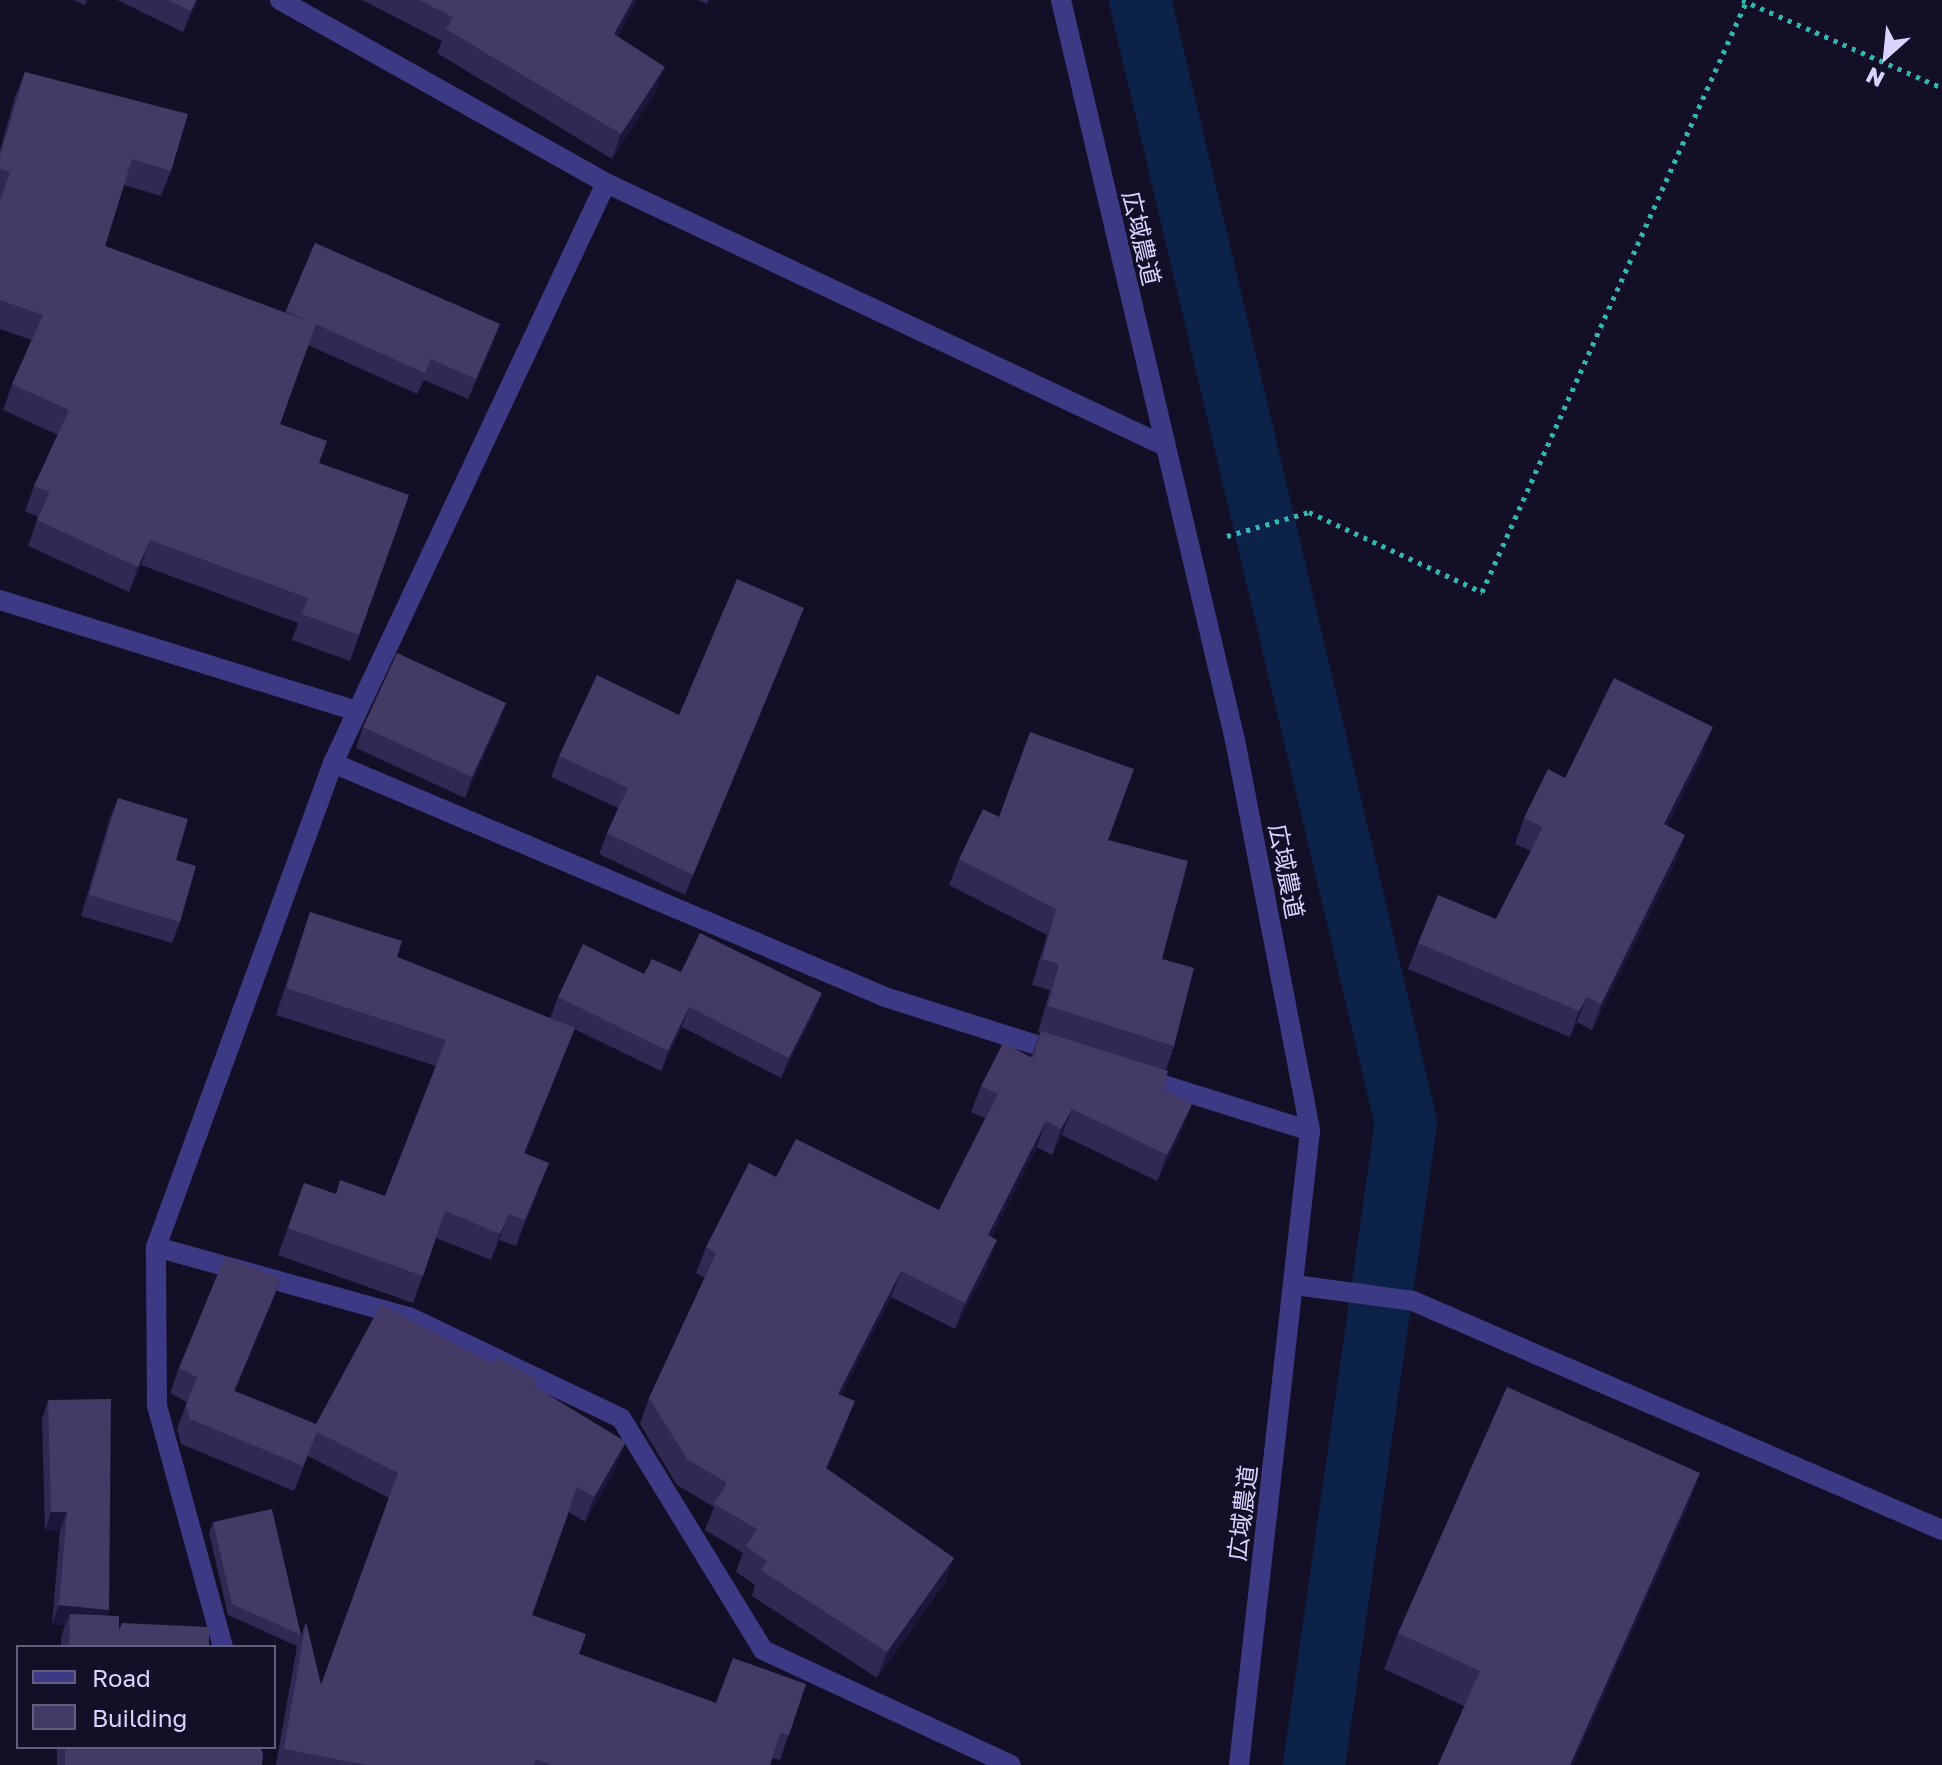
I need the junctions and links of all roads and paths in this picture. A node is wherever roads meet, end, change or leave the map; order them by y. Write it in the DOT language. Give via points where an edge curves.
graph roads {
  1 [pos="280,0"];
  2 [pos="1061,0"];
  3 [pos="1745,1"];
  4 [pos="1942,88"];
  5 [pos="606,183"];
  6 [pos="1163,445"];
  7 [pos="1188,548"];
  8 [pos="0,600"];
  9 [pos="356,711"];
  10 [pos="333,763"];
  11 [pos="1083,1059"];
  12 [pos="1113,1069"];
  13 [pos="1310,1131"];
  14 [pos="156,1247"];
  15 [pos="1295,1285"];
  16 [pos="1942,1530"];
  17 [pos="222,1645"];
  18 [pos="1011,1765"];
  19 [pos="1239,1765"];
  1 -- 5 [label="street"];
  2 -- 6 [label="street, 広域農道"];
  3 -- 4 [label="path"];
  3 -- 7 [label="path" via="1482,592 1309,512"];
  5 -- 6 [label="street"];
  5 -- 9 [label="street"];
  6 -- 7 [label="street, 広域農道"];
  7 -- 13 [label="street, 広域農道" via="1235,740"];
  8 -- 9 [label="street"];
  9 -- 10 [label="street"];
  10 -- 11 [label="street" via="885,997"];
  10 -- 14 [label="street"];
  12 -- 13 [label="street"];
  13 -- 15 [label="street, 広域農道"];
  14 -- 17 [label="street" via="157,1406"];
  14 -- 18 [label="street" via="409,1317 621,1418 763,1650"];
  15 -- 16 [label="street" via="1413,1301"];
  15 -- 19 [label="street, 広域農道"];
}
